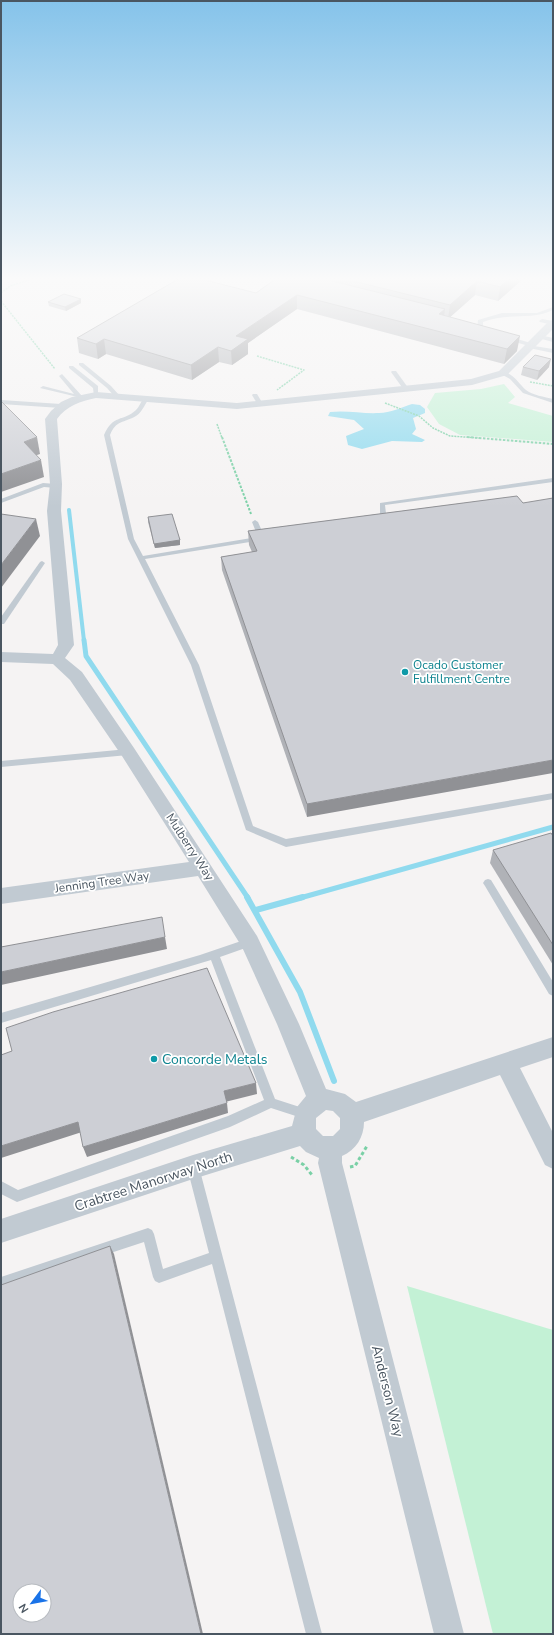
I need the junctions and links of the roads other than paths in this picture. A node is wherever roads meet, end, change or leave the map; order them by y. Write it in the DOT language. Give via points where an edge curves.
graph roads {
  1 [pos="522,354"];
  2 [pos="81,364"];
  3 [pos="71,367"];
  4 [pos="394,372"];
  5 [pos="503,373"];
  6 [pos="62,376"];
  7 [pos="43,388"];
  8 [pos="406,389"];
  9 [pos="96,396"];
  10 [pos="117,396"];
  11 [pos="80,397"];
  12 [pos="144,400"];
  13 [pos="553,401"];
  14 [pos="1,402"];
  15 [pos="61,406"];
  16 [pos="553,480"];
  17 [pos="56,486"];
  18 [pos="1,501"];
  19 [pos="255,522"];
  20 [pos="377,523"];
  21 [pos="269,537"];
  22 [pos="262,538"];
  23 [pos="141,558"];
  24 [pos="42,563"];
  25 [pos="1,622"];
  26 [pos="1,657"];
  27 [pos="57,659"];
  28 [pos="128,752"];
  29 [pos="1,764"];
  30 [pos="553,796"];
  31 [pos="203,868"];
  32 [pos="488,883"];
  33 [pos="1,896"];
  34 [pos="250,942"];
  35 [pos="214,954"];
  36 [pos="553,991"];
  37 [pos="1,1018"];
  38 [pos="553,1047"];
  39 [pos="505,1062"];
  40 [pos="271,1103"];
  41 [pos="351,1115"];
  42 [pos="310,1116"];
  43 [pos="331,1148"];
  44 [pos="553,1157"];
  45 [pos="192,1167"];
  46 [pos="1,1187"];
  47 [pos="1,1231"];
  48 [pos="215,1257"];
  49 [pos="1,1283"];
  50 [pos="314,1634"];
  51 [pos="449,1634"];
  1 -- 5 [label="street"];
  2 -- 10 [label="lane"];
  3 -- 9 [label="lane" via="96,387"];
  4 -- 8 [label="lane"];
  5 -- 8 [label="street" via="472,382"];
  5 -- 13 [label="lane" via="512,378 525,392"];
  6 -- 11 [label="lane"];
  7 -- 11 [label="lane"];
  8 -- 12 [label="street" via="278,402 258,400 223,406"];
  9 -- 10 [label="street"];
  9 -- 11 [label="street"];
  10 -- 12 [label="street"];
  11 -- 15 [label="street"];
  12 -- 23 [label="lane" via="138,411 116,421 109,428 107,435 131,538"];
  14 -- 15 [label="lane"];
  15 -- 17 [label="street" via="51,418"];
  16 -- 20 [label="lane" via="382,504 384,522"];
  17 -- 18 [label="lane" via="43,485"];
  17 -- 27 [label="street" via="54,511 66,645"];
  19 -- 22 [label="lane"];
  21 -- 22 [label="lane"];
  22 -- 23 [label="lane"];
  23 -- 30 [label="lane" via="195,666 249,828 286,843"];
  24 -- 25 [label="lane"];
  26 -- 27 [label="street"];
  27 -- 28 [label="street, Mulberry Way" via="76,676"];
  28 -- 29 [label="lane"];
  28 -- 31 [label="street, Mulberry Way"];
  31 -- 33 [label="street, Jenning Tree Way"];
  31 -- 34 [label="street, Mulberry Way"];
  32 -- 36 [label="lane"];
  34 -- 35 [label="lane"];
  34 -- 42 [label="street, Mulberry Way" via="288,1024 312,1085"];
  35 -- 37 [label="lane"];
  35 -- 40 [label="lane"];
  38 -- 39 [label="street"];
  39 -- 41 [label="street"];
  39 -- 44 [label="street"];
  40 -- 42 [label="lane"];
  40 -- 46 [label="lane" via="230,1121 17,1196"];
  41 -- 42 [label="street, Crabtree Manorway North" via="344,1106 335,1101"];
  41 -- 43 [label="street" via="353,1124 349,1137 341,1145"];
  42 -- 43 [label="street" via="315,1144"];
  42 -- 45 [label="street, Crabtree Manorway North"];
  43 -- 51 [label="street, Anderson Way" via="330,1163"];
  45 -- 47 [label="street, Crabtree Manorway North"];
  45 -- 48 [label="lane"];
  48 -- 49 [label="lane" via="160,1277 148,1234"];
  48 -- 50 [label="lane"];
}
